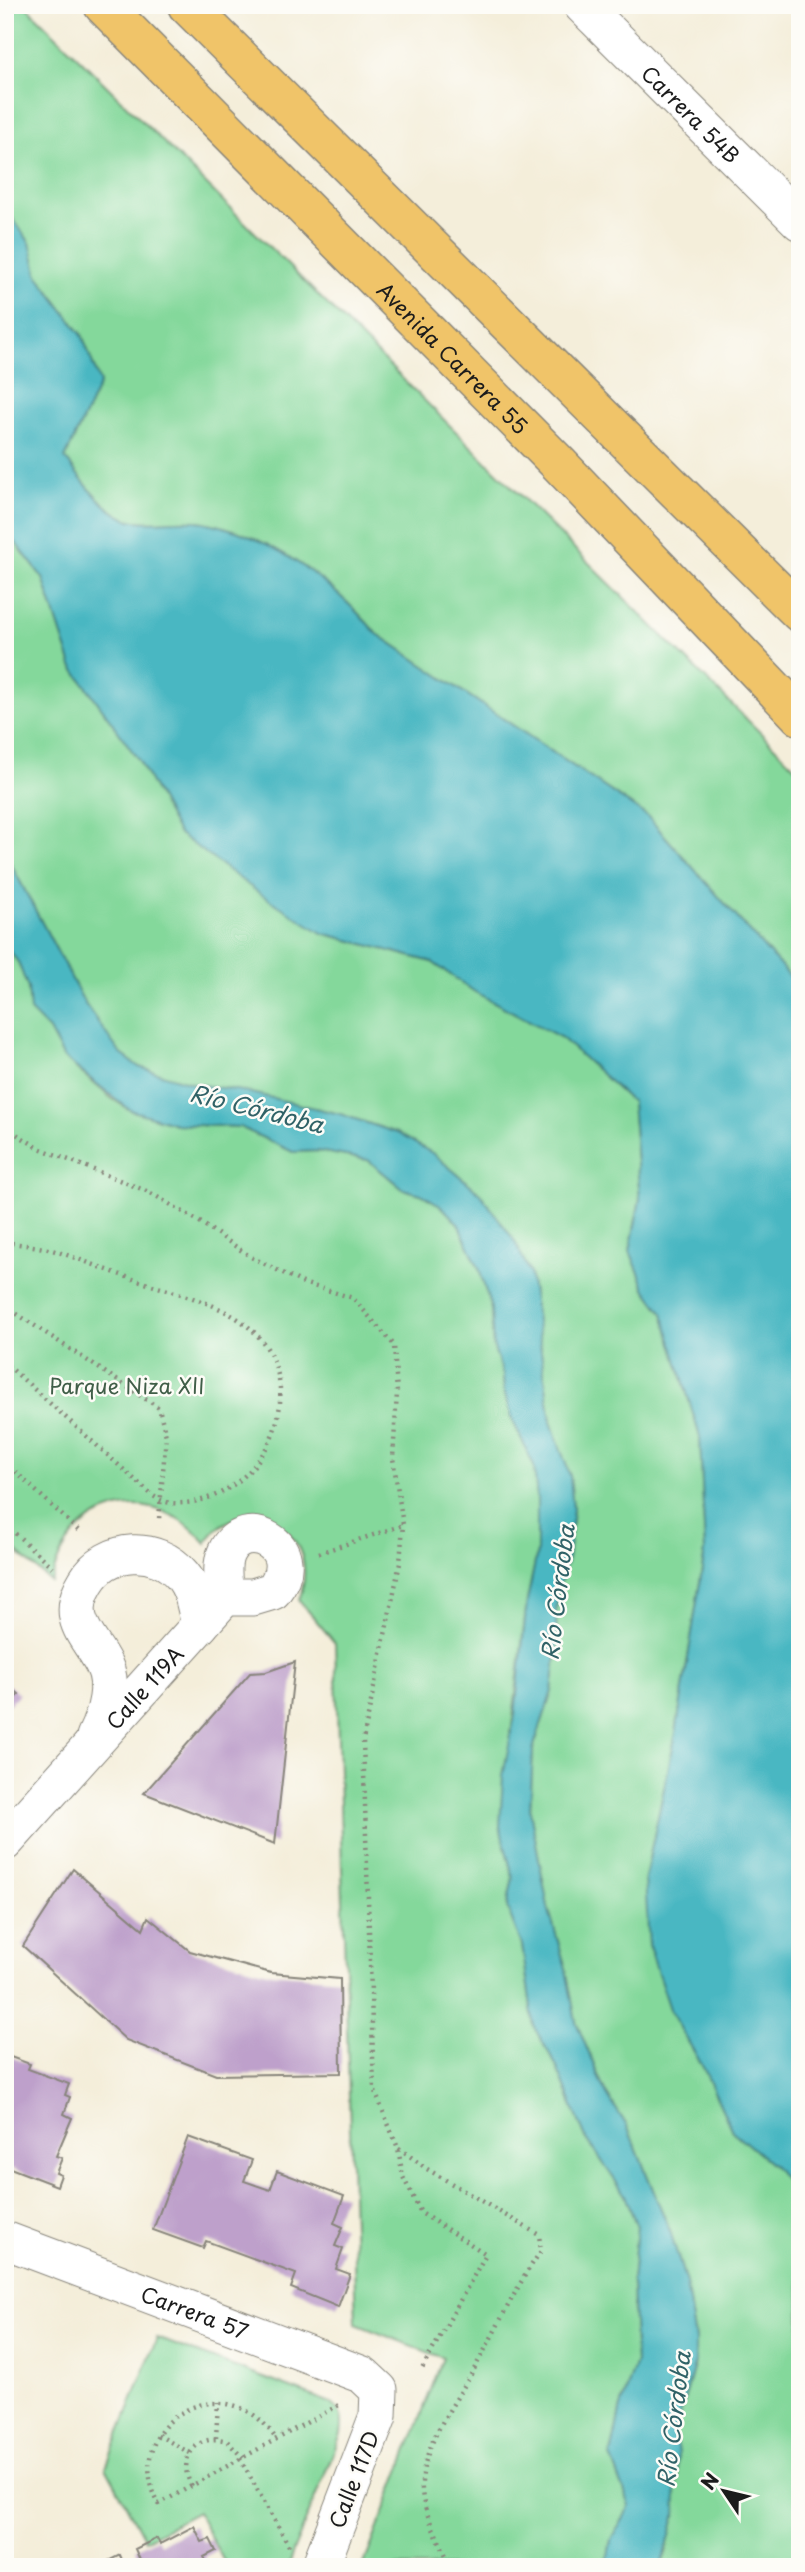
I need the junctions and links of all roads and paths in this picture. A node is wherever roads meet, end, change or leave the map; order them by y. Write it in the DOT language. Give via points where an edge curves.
graph roads {
  1 [pos="103,5"];
  2 [pos="187,5"];
  3 [pos="582,5"];
  4 [pos="800,222"];
  5 [pos="800,613"];
  6 [pos="800,716"];
  7 [pos="5,1127"];
  8 [pos="5,1242"];
  9 [pos="5,1306"];
  10 [pos="5,1363"];
  11 [pos="5,1462"];
  12 [pos="162,1501"];
  13 [pos="158,1522"];
  14 [pos="5,1524"];
  15 [pos="403,1525"];
  16 [pos="83,1534"];
  17 [pos="318,1553"];
  18 [pos="81,1593"];
  19 [pos="226,1597"];
  20 [pos="200,1625"];
  21 [pos="88,1751"];
  22 [pos="5,1842"];
  23 [pos="398,2148"];
  24 [pos="5,2240"];
  25 [pos="422,2369"];
  26 [pos="362,2395"];
  27 [pos="218,2402"];
  28 [pos="158,2435"];
  29 [pos="216,2438"];
  30 [pos="276,2440"];
  31 [pos="190,2453"];
  32 [pos="242,2458"];
  33 [pos="192,2486"];
  34 [pos="305,2558"];
  35 [pos="450,2567"];
  1 -- 6 [label="main road, Avenida Carrera 55" via="560,465"];
  2 -- 5 [label="main road"];
  3 -- 4 [label="street, Carrera 54B"];
  7 -- 15 [label="path" via="39,1148 149,1192 251,1257 303,1283 353,1298 394,1345 393,1458"];
  8 -- 12 [label="path" via="56,1251 225,1312 250,1328 269,1352 276,1366 279,1404 270,1441 258,1464 213,1496 180,1503"];
  9 -- 12 [label="path" via="159,1408 166,1436"];
  10 -- 12 [label="path"];
  11 -- 16 [label="path"];
  12 -- 13 [label="path"];
  14 -- 18 [label="path"];
  15 -- 17 [label="path"];
  15 -- 23 [label="path" via="393,1602 363,1740 374,2090"];
  18 -- 20 [label="street" via="98,1567 114,1557 153,1555 171,1563 184,1577"];
  18 -- 21 [label="street, Calle 119A" via="78,1618 84,1636 104,1664 109,1685 100,1726"];
  19 -- 20 [label="street, Calle 119A"];
  20 -- 21 [label="street, Calle 119A"];
  21 -- 22 [label="street, Calle 119A"];
  23 -- 25 [label="path" via="403,2177 421,2213 486,2254"];
  23 -- 35 [label="path" via="539,2235 541,2251 428,2448 422,2483 425,2514 442,2539"];
  24 -- 26 [label="street, Carrera 57" via="363,2375"];
  26 -- 30 [label="path"];
  26 -- 34 [label="street, Calle 117D" via="378,2416"];
  27 -- 28 [label="path" via="187,2408"];
  27 -- 29 [label="path"];
  27 -- 30 [label="path" via="251,2412"];
  28 -- 31 [label="path"];
  28 -- 33 [label="path" via="149,2478 159,2504"];
  29 -- 31 [label="path" via="204,2440"];
  29 -- 32 [label="path" via="234,2445"];
  30 -- 32 [label="path"];
  31 -- 33 [label="path" via="185,2472"];
  32 -- 33 [label="path"];
  32 -- 34 [label="path"];
}
